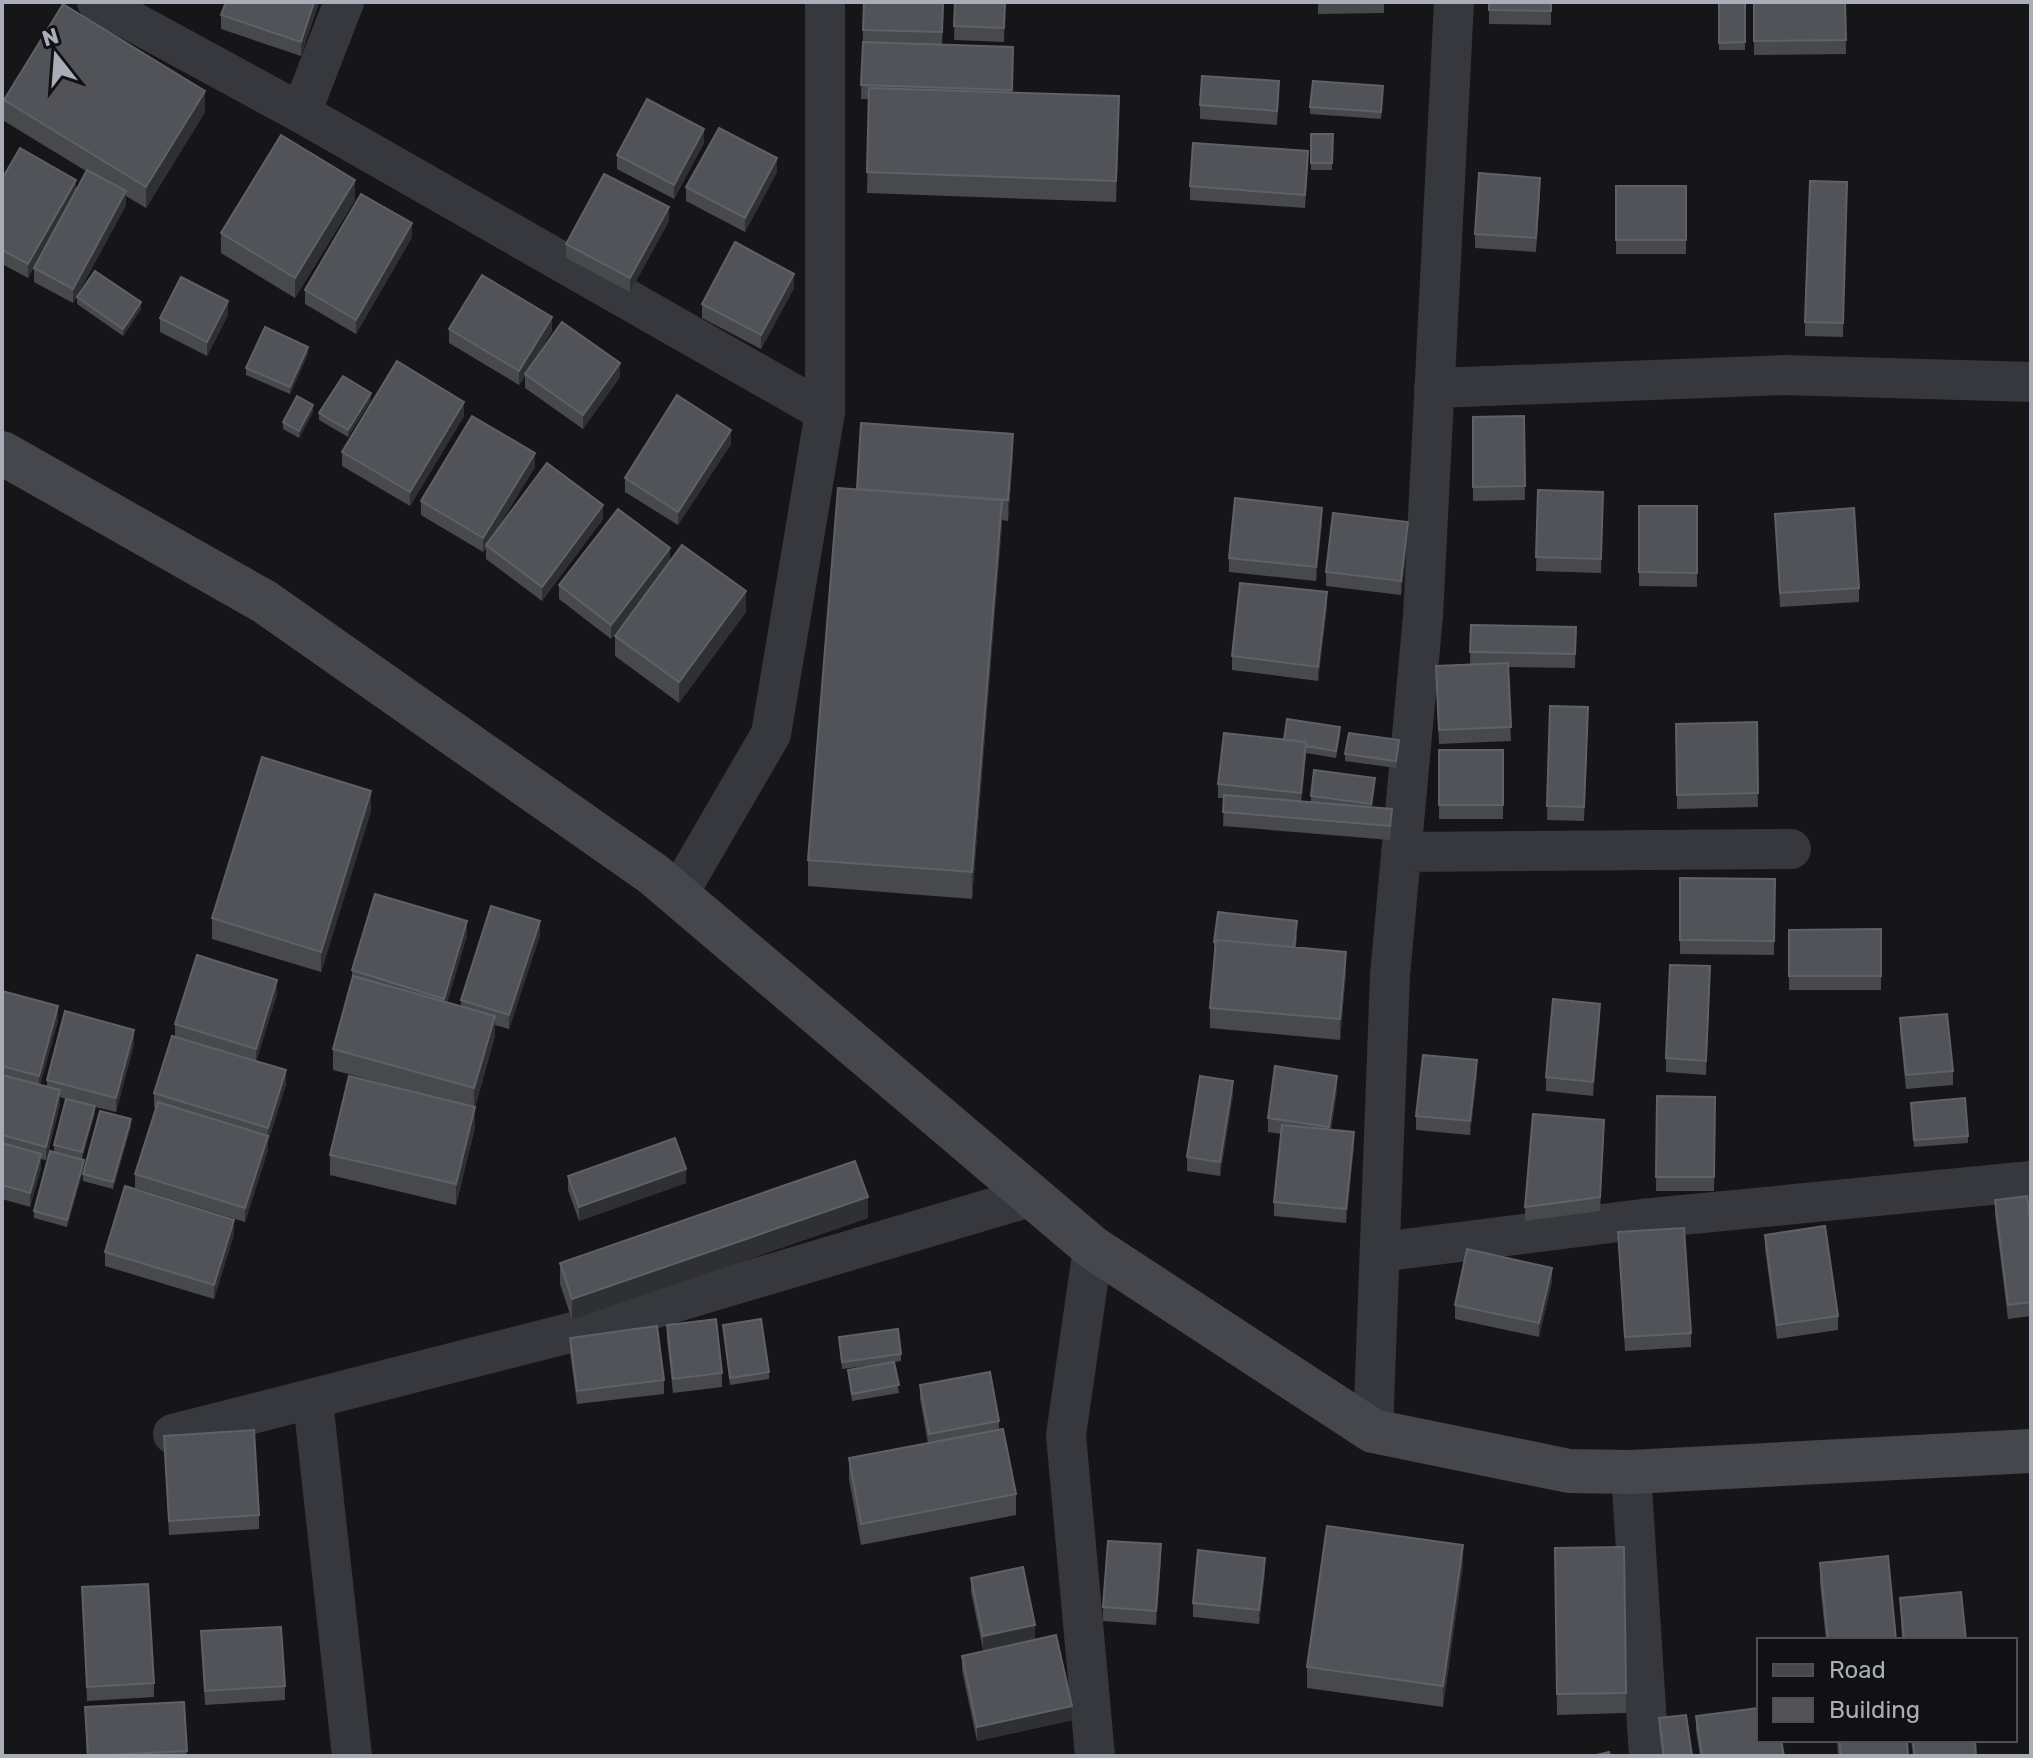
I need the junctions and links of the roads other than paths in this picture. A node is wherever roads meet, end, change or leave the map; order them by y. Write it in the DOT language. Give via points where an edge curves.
graph roads {
  1 [pos="344,2"];
  2 [pos="825,2"];
  3 [pos="1454,2"];
  4 [pos="80,6"];
  5 [pos="301,113"];
  6 [pos="2031,382"];
  7 [pos="1434,388"];
  8 [pos="825,412"];
  9 [pos="2,453"];
  10 [pos="1791,849"];
  11 [pos="1401,852"];
  12 [pos="678,894"];
  13 [pos="2031,1181"];
  14 [pos="1033,1196"];
  15 [pos="1093,1248"];
  16 [pos="1380,1252"];
  17 [pos="313,1401"];
  18 [pos="1373,1431"];
  19 [pos="173,1434"];
  20 [pos="2031,1451"];
  21 [pos="1631,1472"];
  22 [pos="352,1756"];
  23 [pos="1095,1756"];
  24 [pos="1649,1756"];
  1 -- 5 [label="street"];
  2 -- 8 [label="street"];
  3 -- 7 [label="street"];
  4 -- 5 [label="street"];
  5 -- 8 [label="street"];
  6 -- 7 [label="street" via="1784,375"];
  7 -- 11 [label="street" via="1423,616"];
  8 -- 12 [label="street" via="771,734"];
  9 -- 12 [label="main road" via="265,602"];
  10 -- 11 [label="street"];
  11 -- 16 [label="street" via="1390,975"];
  12 -- 14 [label="main road"];
  13 -- 16 [label="street" via="1642,1219"];
  14 -- 15 [label="main road"];
  14 -- 17 [label="street" via="589,1328"];
  15 -- 18 [label="main road"];
  15 -- 23 [label="street" via="1066,1435"];
  16 -- 18 [label="street"];
  17 -- 19 [label="street"];
  17 -- 22 [label="street"];
  18 -- 21 [label="main road" via="1569,1471"];
  20 -- 21 [label="main road"];
  21 -- 24 [label="street"];
}
